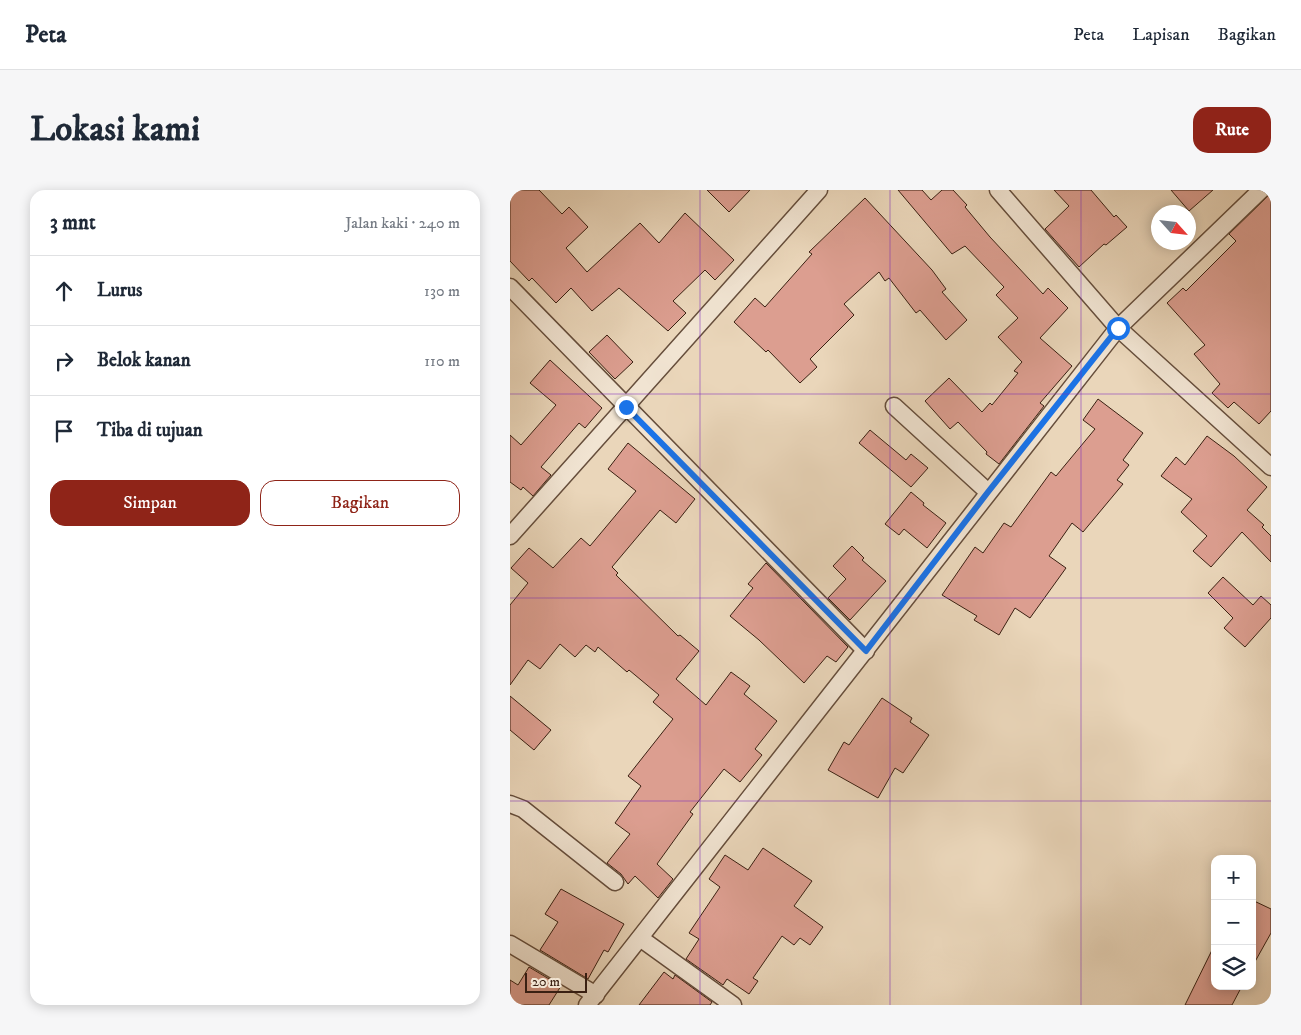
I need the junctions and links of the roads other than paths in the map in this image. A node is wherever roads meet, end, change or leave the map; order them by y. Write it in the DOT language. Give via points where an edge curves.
graph roads {
  1 [pos="819,190"];
  2 [pos="998,190"];
  3 [pos="1260,190"];
  4 [pos="510,287"];
  5 [pos="1118,328"];
  6 [pos="894,406"];
  7 [pos="626,407"];
  8 [pos="1271,467"];
  9 [pos="988,492"];
  10 [pos="510,536"];
  11 [pos="866,651"];
  12 [pos="510,804"];
  13 [pos="615,882"];
  14 [pos="640,938"];
  15 [pos="510,944"];
  16 [pos="592,1000"];
  17 [pos="734,1005"];
  1 -- 7 [label="street"];
  2 -- 5 [label="street"];
  3 -- 5 [label="street"];
  4 -- 7 [label="street"];
  5 -- 8 [label="street"];
  5 -- 9 [label="street"];
  6 -- 9 [label="street"];
  7 -- 10 [label="street"];
  7 -- 11 [label="street"];
  9 -- 11 [label="street"];
  11 -- 14 [label="street"];
  12 -- 13 [label="street" via="523,809"];
  14 -- 16 [label="street"];
  14 -- 17 [label="street"];
  15 -- 16 [label="street"];
}
